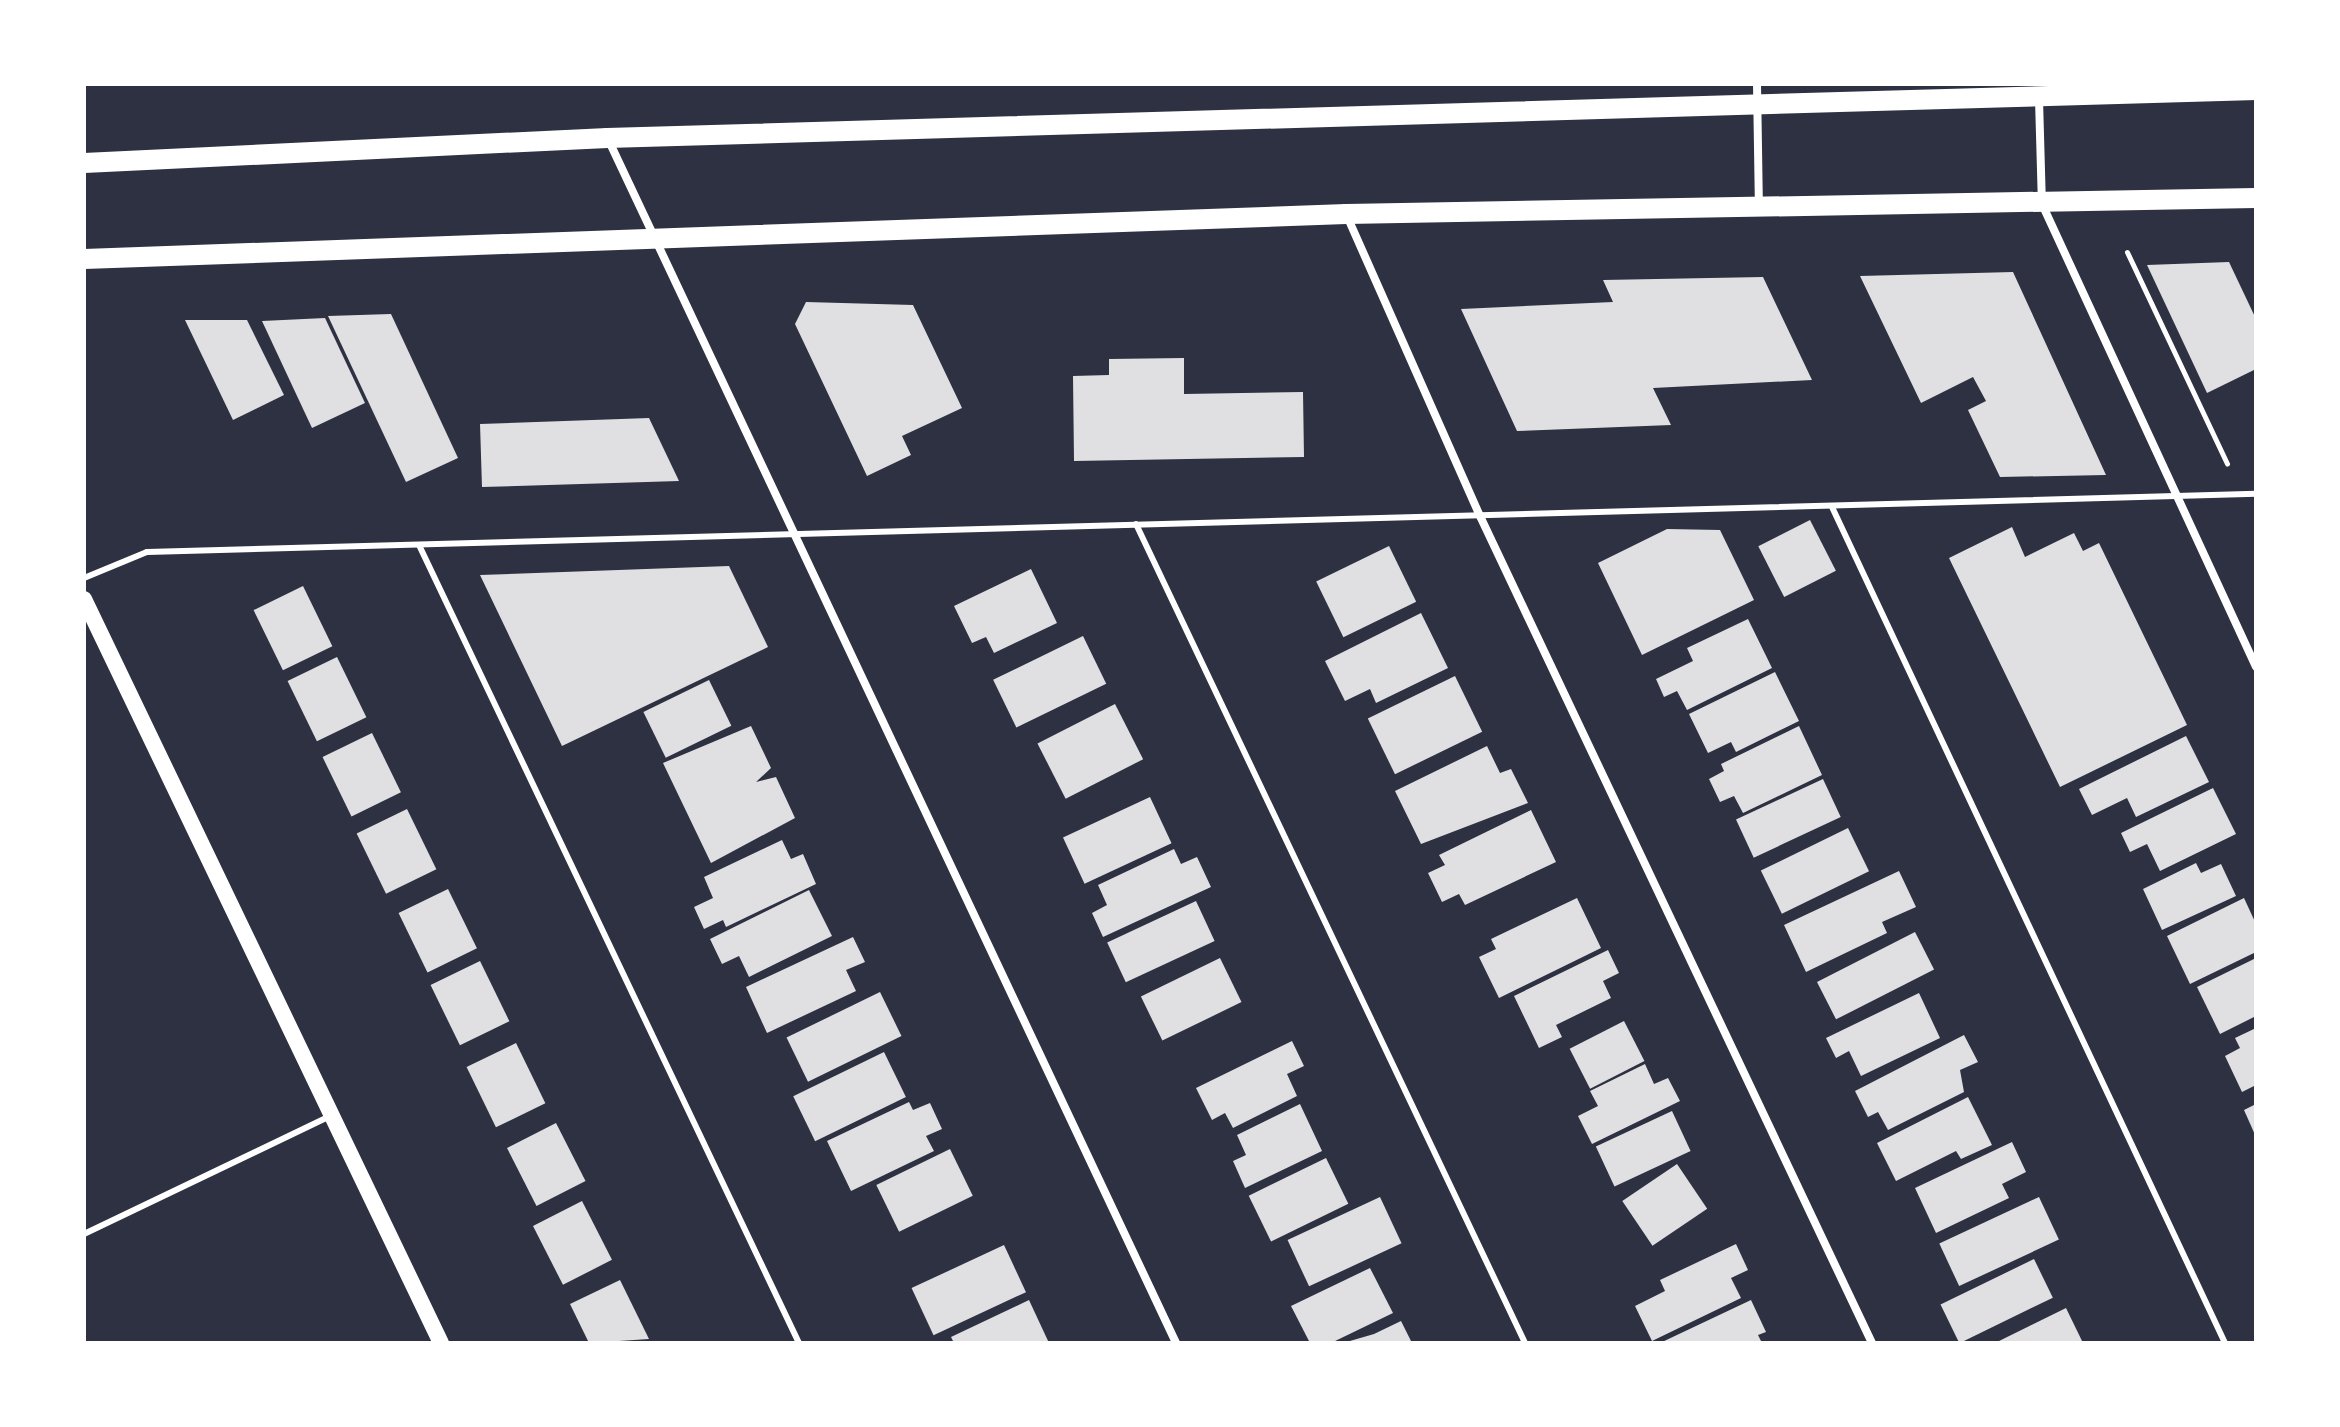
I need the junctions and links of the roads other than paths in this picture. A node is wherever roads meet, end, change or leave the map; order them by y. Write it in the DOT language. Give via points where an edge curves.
graph roads {
  1 [pos="1757,84"];
  2 [pos="2256,90"];
  3 [pos="2039,97"];
  4 [pos="1758,109"];
  5 [pos="607,138"];
  6 [pos="84,163"];
  7 [pos="2256,198"];
  8 [pos="2042,204"];
  9 [pos="1759,208"];
  10 [pos="1346,214"];
  11 [pos="656,242"];
  12 [pos="84,259"];
  13 [pos="2256,494"];
  14 [pos="2177,497"];
  15 [pos="1832,507"];
  16 [pos="1480,516"];
  17 [pos="1136,524"];
  18 [pos="795,536"];
  19 [pos="419,545"];
  20 [pos="84,578"];
  21 [pos="84,599"];
  22 [pos="2256,667"];
  23 [pos="332,1115"];
  24 [pos="84,1234"];
  25 [pos="441,1343"];
  26 [pos="799,1343"];
  27 [pos="1176,1343"];
  28 [pos="1525,1343"];
  29 [pos="1872,1343"];
  30 [pos="2225,1343"];
  1 -- 4 [label="street"];
  2 -- 3 [label="main road"];
  3 -- 4 [label="main road"];
  3 -- 8 [label="street"];
  4 -- 5 [label="main road"];
  4 -- 9 [label="street"];
  5 -- 6 [label="main road"];
  5 -- 11 [label="street"];
  7 -- 8 [label="main road"];
  8 -- 9 [label="main road"];
  8 -- 14 [label="street"];
  9 -- 10 [label="main road"];
  10 -- 11 [label="main road"];
  10 -- 16 [label="street"];
  11 -- 12 [label="main road"];
  11 -- 18 [label="street"];
  13 -- 14 [label="lane"];
  14 -- 15 [label="lane"];
  14 -- 22 [label="street"];
  15 -- 16 [label="lane"];
  15 -- 30 [label="lane"];
  16 -- 17 [label="lane"];
  16 -- 29 [label="street"];
  17 -- 18 [label="lane"];
  17 -- 28 [label="lane"];
  18 -- 19 [label="lane"];
  18 -- 27 [label="street"];
  19 -- 20 [label="lane" via="147,552"];
  19 -- 26 [label="lane"];
  21 -- 23 [label="main road"];
  23 -- 24 [label="lane"];
  23 -- 25 [label="main road"];
}
